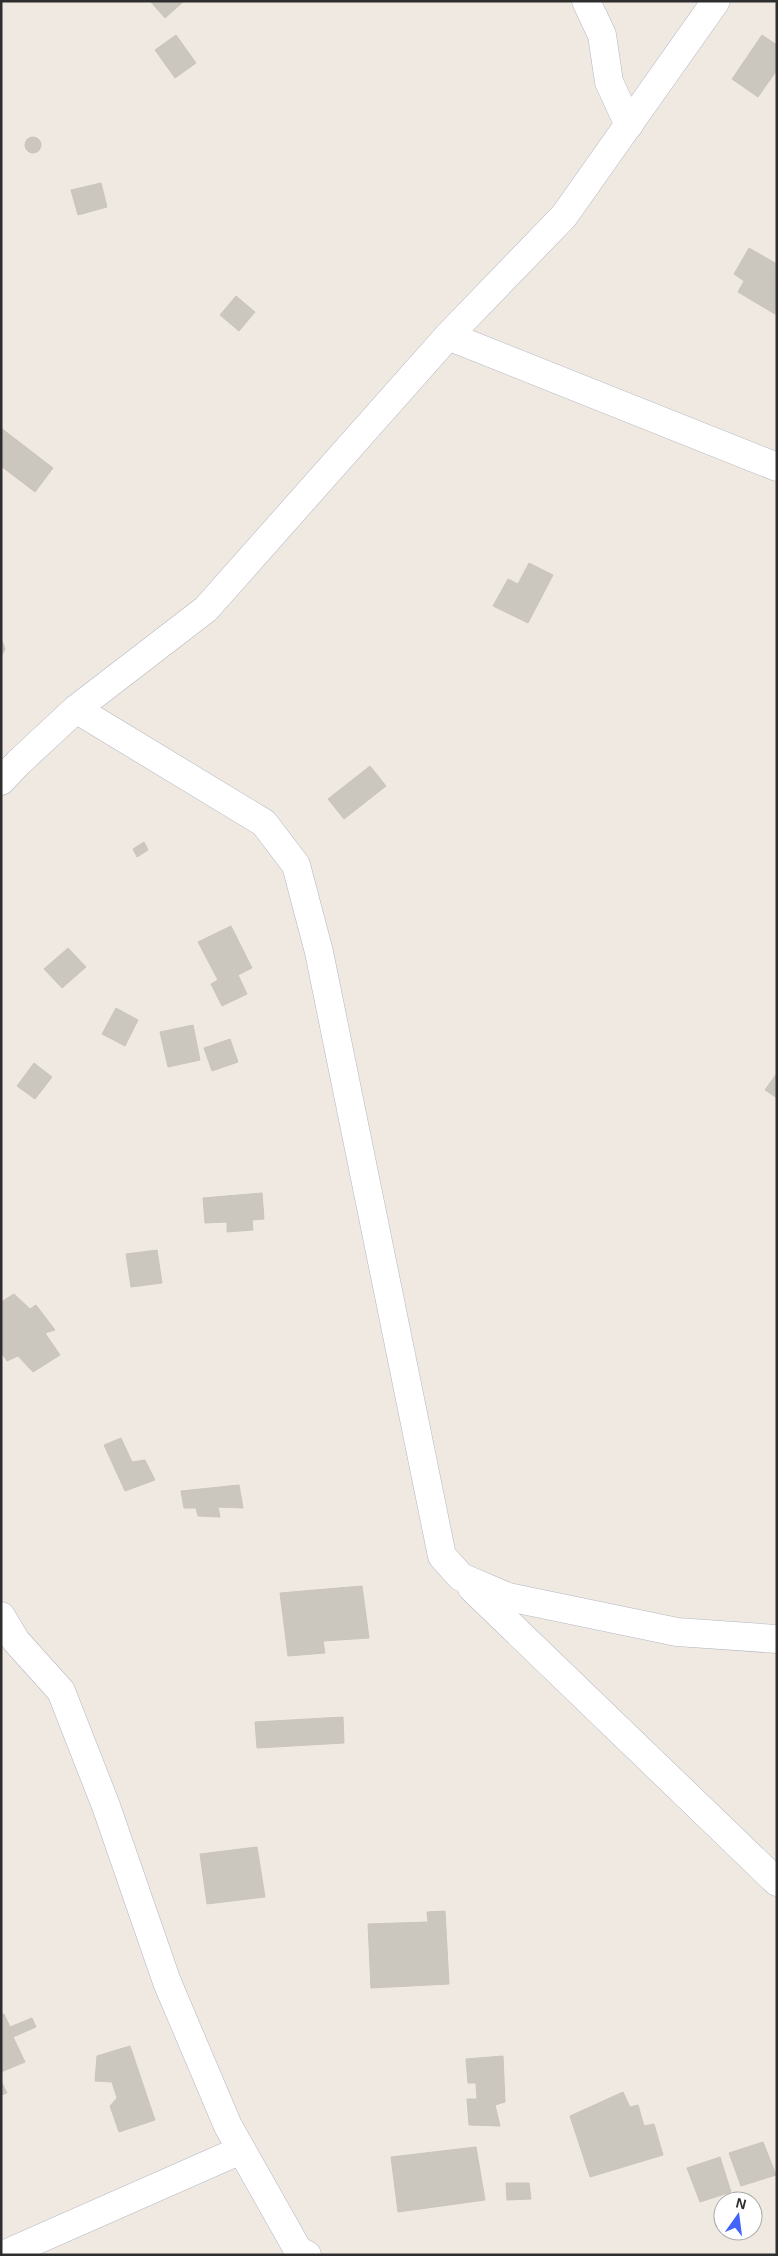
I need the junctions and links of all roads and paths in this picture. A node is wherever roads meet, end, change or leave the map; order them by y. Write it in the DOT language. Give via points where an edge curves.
graph roads {
  1 [pos="586,1"];
  2 [pos="716,1"];
  3 [pos="629,125"];
  4 [pos="448,336"];
  5 [pos="777,467"];
  6 [pos="76,709"];
  7 [pos="1,782"];
  8 [pos="461,1578"];
  9 [pos="1,1616"];
  10 [pos="777,1640"];
  11 [pos="777,1882"];
  12 [pos="241,2150"];
  13 [pos="2,2255"];
  14 [pos="307,2255"];
  1 -- 3 [label="street" via="602,35 609,82"];
  2 -- 3 [label="street"];
  3 -- 4 [label="street" via="564,216"];
  4 -- 5 [label="street"];
  4 -- 6 [label="street" via="206,608"];
  6 -- 7 [label="street"];
  6 -- 8 [label="street" via="264,824 296,864 319,952 442,1556"];
  8 -- 10 [label="street" via="508,1596 677,1632"];
  8 -- 11 [label="street"];
  9 -- 12 [label="street" via="16,1641 61,1691 106,1806 167,1982"];
  12 -- 13 [label="street"];
  12 -- 14 [label="street" via="298,2250"];
}
